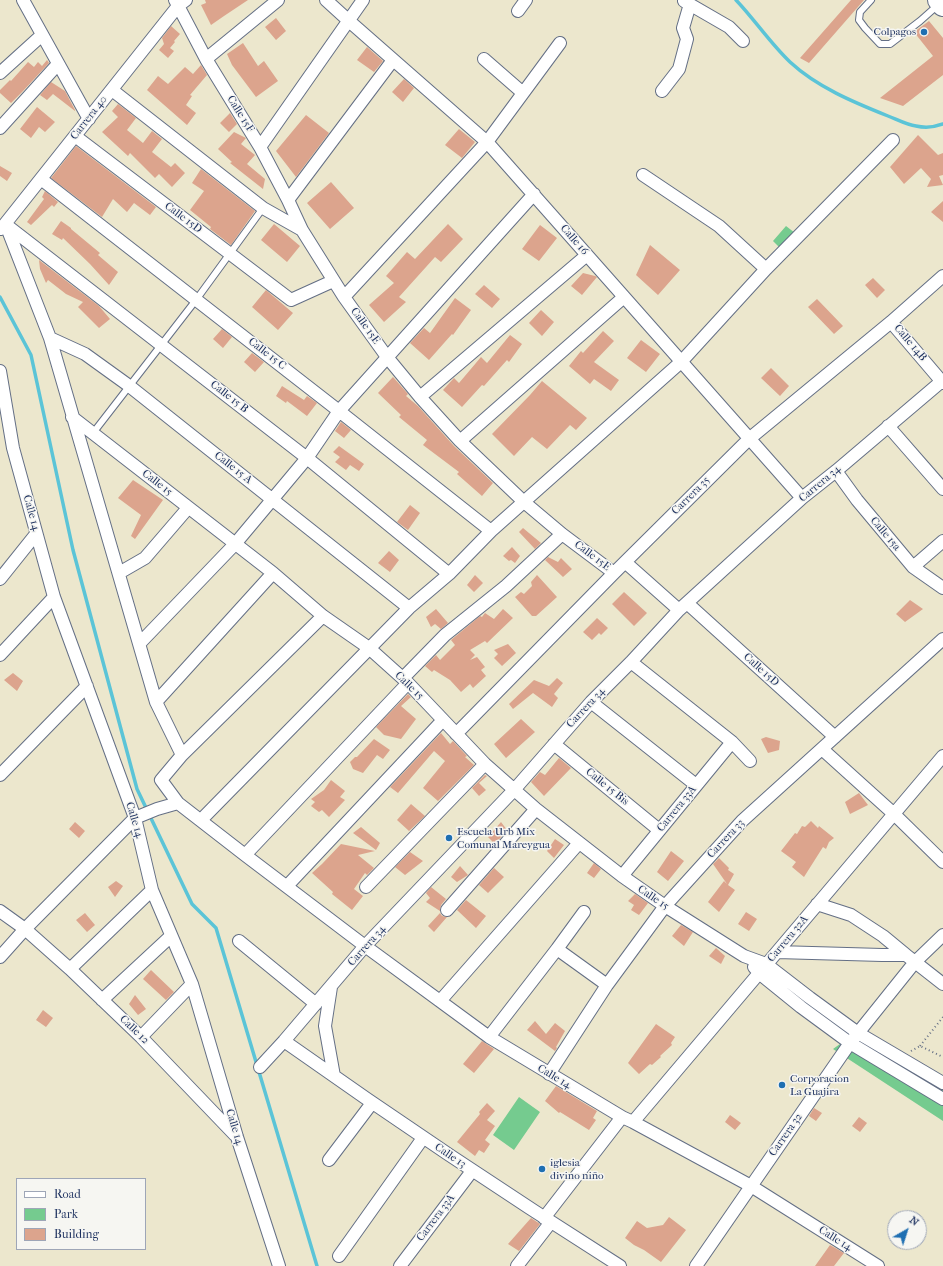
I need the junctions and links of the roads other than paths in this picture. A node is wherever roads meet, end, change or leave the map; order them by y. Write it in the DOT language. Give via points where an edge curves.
graph roads {
  1 [pos="23,0"];
  2 [pos="278,0"];
  3 [pos="326,0"];
  4 [pos="363,0"];
  5 [pos="526,0"];
  6 [pos="871,0"];
  7 [pos="180,2"];
  8 [pos="686,2"];
  9 [pos="941,2"];
  10 [pos="518,11"];
  11 [pos="348,21"];
  12 [pos="42,35"];
  13 [pos="743,41"];
  14 [pos="560,43"];
  15 [pos="206,59"];
  16 [pos="484,59"];
  17 [pos="393,60"];
  18 [pos="58,64"];
  19 [pos="0,74"];
  20 [pos="112,90"];
  21 [pos="662,91"];
  22 [pos="523,92"];
  23 [pos="89,118"];
  24 [pos="0,128"];
  25 [pos="75,136"];
  26 [pos="893,140"];
  27 [pos="487,142"];
  28 [pos="260,147"];
  29 [pos="643,175"];
  30 [pos="41,179"];
  31 [pos="534,194"];
  32 [pos="288,200"];
  33 [pos="263,208"];
  34 [pos="3,227"];
  35 [pos="302,230"];
  36 [pos="230,254"];
  37 [pos="587,254"];
  38 [pos="766,269"];
  39 [pos="943,276"];
  40 [pos="333,281"];
  41 [pos="344,297"];
  42 [pos="624,297"];
  43 [pos="196,300"];
  44 [pos="891,322"];
  45 [pos="50,338"];
  46 [pos="160,344"];
  47 [pos="387,357"];
  48 [pos="681,362"];
  49 [pos="0,371"];
  50 [pos="942,381"];
  51 [pos="128,386"];
  52 [pos="420,397"];
  53 [pos="339,411"];
  54 [pos="72,417"];
  55 [pos="888,426"];
  56 [pos="93,433"];
  57 [pos="749,439"];
  58 [pos="460,441"];
  59 [pos="307,458"];
  60 [pos="836,471"];
  61 [pos="943,489"];
  62 [pos="802,498"];
  63 [pos="273,499"];
  64 [pos="524,502"];
  65 [pos="188,508"];
  66 [pos="491,531"];
  67 [pos="36,534"];
  68 [pos="562,534"];
  69 [pos="943,541"];
  70 [pos="235,544"];
  71 [pos="625,562"];
  72 [pos="913,567"];
  73 [pos="614,572"];
  74 [pos="273,573"];
  75 [pos="119,574"];
  76 [pos="449,574"];
  77 [pos="0,579"];
  78 [pos="943,588"];
  79 [pos="54,597"];
  80 [pos="683,606"];
  81 [pos="409,608"];
  82 [pos="323,616"];
  83 [pos="943,639"];
  84 [pos="140,643"];
  85 [pos="369,648"];
  86 [pos="0,655"];
  87 [pos="631,662"];
  88 [pos="405,681"];
  89 [pos="87,686"];
  90 [pos="156,702"];
  91 [pos="591,702"];
  92 [pos="443,720"];
  93 [pos="456,734"];
  94 [pos="835,737"];
  95 [pos="732,742"];
  96 [pos="554,744"];
  97 [pos="822,748"];
  98 [pos="182,755"];
  99 [pos="943,756"];
  100 [pos="750,761"];
  101 [pos="485,764"];
  102 [pos="0,775"];
  103 [pos="696,785"];
  104 [pos="514,790"];
  105 [pos="178,802"];
  106 [pos="536,809"];
  107 [pos="894,814"];
  108 [pos="138,817"];
  109 [pos="200,820"];
  110 [pos="659,830"];
  111 [pos="579,843"];
  112 [pos="245,855"];
  113 [pos="943,862"];
  114 [pos="622,876"];
  115 [pos="287,886"];
  116 [pos="366,887"];
  117 [pos="152,890"];
  118 [pos="818,904"];
  119 [pos="665,906"];
  120 [pos="447,910"];
  121 [pos="0,911"];
  122 [pos="584,912"];
  123 [pos="26,929"];
  124 [pos="943,935"];
  125 [pos="170,936"];
  126 [pos="239,941"];
  127 [pos="365,946"];
  128 [pos="557,949"];
  129 [pos="777,952"];
  130 [pos="0,957"];
  131 [pos="910,958"];
  132 [pos="70,969"];
  133 [pos="763,969"];
  134 [pos="192,984"];
  135 [pos="943,984"];
  136 [pos="607,985"];
  137 [pos="331,987"];
  138 [pos="102,1000"];
  139 [pos="440,1001"];
  140 [pos="316,1004"];
  141 [pos="858,1033"];
  142 [pos="141,1037"];
  143 [pos="489,1037"];
  144 [pos="284,1041"];
  145 [pos="850,1043"];
  146 [pos="260,1068"];
  147 [pos="549,1074"];
  148 [pos="334,1076"];
  149 [pos="943,1083"];
  150 [pos="943,1099"];
  151 [pos="372,1103"];
  152 [pos="628,1120"];
  153 [pos="237,1137"];
  154 [pos="423,1138"];
  155 [pos="329,1160"];
  156 [pos="472,1171"];
  157 [pos="751,1186"];
  158 [pos="547,1220"];
  159 [pos="339,1256"];
  160 [pos="279,1266"];
  161 [pos="400,1266"];
  162 [pos="517,1266"];
  163 [pos="620,1266"];
  164 [pos="696,1266"];
  165 [pos="878,1266"];
  1 -- 12 [label="street"];
  2 -- 15 [label="street"];
  3 -- 11 [label="street, Calle 16"];
  4 -- 11 [label="street"];
  5 -- 10 [label="street"];
  6 -- 9 [label="lane" via="860,12 859,20 880,44 890,44"];
  7 -- 15 [label="street, Calle 15F"];
  7 -- 20 [label="street, Carrera 40"];
  8 -- 13 [label="street" via="729,27"];
  8 -- 21 [label="street" via="683,28 687,38 679,69"];
  11 -- 17 [label="street, Calle 16"];
  11 -- 28 [label="street"];
  12 -- 18 [label="street"];
  12 -- 19 [label="street"];
  14 -- 22 [label="street"];
  15 -- 28 [label="street, Calle 15F"];
  16 -- 22 [label="street"];
  17 -- 27 [label="street, Calle 16"];
  17 -- 32 [label="street"];
  18 -- 23 [label="street"];
  18 -- 24 [label="street"];
  20 -- 23 [label="street, Carrera 40"];
  20 -- 33 [label="street, Calle 15E"];
  22 -- 27 [label="street"];
  23 -- 25 [label="street, Carrera 40"];
  25 -- 30 [label="street, Carrera 40"];
  25 -- 36 [label="street, Calle 15D"];
  26 -- 38 [label="street"];
  27 -- 31 [label="street, Calle 16"];
  27 -- 41 [label="street"];
  28 -- 32 [label="street, Calle 15F"];
  29 -- 38 [label="street" via="719,226"];
  30 -- 34 [label="street, Carrera 40"];
  30 -- 43 [label="street, Calle 15 C"];
  31 -- 37 [label="street, Calle 16"];
  31 -- 47 [label="street"];
  32 -- 35 [label="street, Calle 15F"];
  33 -- 35 [label="street, Calle 15E"];
  33 -- 36 [label="lane"];
  34 -- 45 [label="street"];
  34 -- 46 [label="street, Calle 15 B"];
  35 -- 40 [label="street, Calle 15E"];
  36 -- 40 [label="street, Calle 15D" via="292,300"];
  36 -- 43 [label="lane"];
  37 -- 42 [label="street, Calle 16"];
  37 -- 52 [label="street"];
  38 -- 48 [label="street"];
  39 -- 44 [label="street, Carrera 35"];
  40 -- 41 [label="street, Calle 15E"];
  41 -- 47 [label="street, Calle 15E"];
  42 -- 48 [label="street, Calle 16"];
  42 -- 58 [label="street"];
  43 -- 46 [label="lane"];
  43 -- 53 [label="street, Calle 15 C"];
  44 -- 50 [label="street, Calle 14B"];
  44 -- 57 [label="street, Carrera 35"];
  45 -- 51 [label="street, Calle 15 A" via="85,354"];
  45 -- 54 [label="street"];
  46 -- 51 [label="lane"];
  46 -- 59 [label="street, Calle 15 B"];
  47 -- 52 [label="street, Calle 15E"];
  47 -- 53 [label="street"];
  48 -- 57 [label="street, Calle 16"];
  48 -- 64 [label="street"];
  49 -- 67 [label="street, Calle 14" via="13,448"];
  50 -- 55 [label="street, Carrera 34"];
  51 -- 56 [label="lane"];
  51 -- 63 [label="street, Calle 15 A"];
  52 -- 58 [label="street, Calle 15E"];
  53 -- 59 [label="street"];
  53 -- 66 [label="street, Calle 15 C"];
  54 -- 56 [label="street, Calle 15"];
  54 -- 75 [label="street"];
  55 -- 60 [label="street, Carrera 34"];
  55 -- 61 [label="street"];
  56 -- 65 [label="street, Calle 15"];
  57 -- 62 [label="street, Calle 16"];
  57 -- 71 [label="street, Carrera 35"];
  58 -- 64 [label="street, Calle 15E"];
  59 -- 63 [label="street"];
  59 -- 76 [label="street, Calle 15 B"];
  60 -- 62 [label="street, Carrera 34"];
  60 -- 72 [label="street, Calle 15a"];
  62 -- 80 [label="street, Carrera 34"];
  63 -- 70 [label="street"];
  63 -- 81 [label="street, Calle 15 A"];
  64 -- 66 [label="street"];
  64 -- 68 [label="street, Calle 15E"];
  65 -- 70 [label="street, Calle 15"];
  65 -- 75 [label="street" via="145,558"];
  66 -- 76 [label="street"];
  67 -- 77 [label="street"];
  67 -- 79 [label="street, Calle 14"];
  68 -- 73 [label="street, Calle 15E"];
  68 -- 88 [label="street" via="506,586 445,635"];
  69 -- 72 [label="street"];
  70 -- 74 [label="street, Calle 15"];
  70 -- 84 [label="street"];
  71 -- 73 [label="street, Carrera 35"];
  71 -- 80 [label="street, Calle 15D"];
  72 -- 78 [label="street, Calle 15a"];
  73 -- 93 [label="street, Carrera 35"];
  74 -- 82 [label="street, Calle 15"];
  74 -- 90 [label="street"];
  75 -- 84 [label="street"];
  76 -- 81 [label="street"];
  79 -- 86 [label="street"];
  79 -- 89 [label="street, Calle 14"];
  80 -- 87 [label="street, Carrera 34"];
  80 -- 94 [label="street, Calle 15D"];
  81 -- 85 [label="street"];
  82 -- 85 [label="street, Calle 15"];
  82 -- 98 [label="street"];
  83 -- 94 [label="street, Carrera 33"];
  84 -- 90 [label="street"];
  85 -- 88 [label="street, Calle 15"];
  85 -- 109 [label="street"];
  87 -- 91 [label="street, Carrera 34"];
  87 -- 95 [label="street"];
  88 -- 92 [label="street, Calle 15"];
  88 -- 112 [label="street"];
  89 -- 102 [label="street"];
  89 -- 108 [label="street, Calle 14"];
  90 -- 98 [label="street"];
  91 -- 96 [label="street, Carrera 34"];
  91 -- 103 [label="street"];
  92 -- 93 [label="street, Calle 15"];
  92 -- 115 [label="street"];
  93 -- 101 [label="street, Calle 15"];
  94 -- 97 [label="street, Carrera 33"];
  95 -- 100 [label="street"];
  95 -- 103 [label="street, Carrera 33A"];
  96 -- 104 [label="street, Carrera 34"];
  96 -- 110 [label="street, Calle 15 Bis"];
  97 -- 107 [label="street"];
  97 -- 119 [label="street, Carrera 33" via="742,821"];
  98 -- 105 [label="street, Calle 14" via="161,780"];
  99 -- 107 [label="street, Carrera 32A"];
  101 -- 104 [label="street, Calle 15"];
  101 -- 116 [label="street"];
  103 -- 110 [label="street, Carrera 33A"];
  104 -- 106 [label="street, Calle 15"];
  104 -- 127 [label="street, Carrera 34"];
  105 -- 108 [label="street"];
  105 -- 109 [label="street, Calle 14"];
  106 -- 111 [label="street, Calle 15"];
  106 -- 120 [label="street"];
  107 -- 113 [label="street"];
  107 -- 118 [label="street, Carrera 32A"];
  108 -- 117 [label="street, Calle 14"];
  108 -- 123 [label="street"];
  109 -- 112 [label="street, Calle 14"];
  110 -- 114 [label="street, Carrera 33A"];
  111 -- 114 [label="street, Calle 15"];
  111 -- 139 [label="street"];
  112 -- 115 [label="street, Calle 14"];
  114 -- 119 [label="street, Calle 15"];
  115 -- 127 [label="street, Calle 14"];
  117 -- 125 [label="street, Calle 14"];
  117 -- 132 [label="street"];
  118 -- 129 [label="street, Carrera 32A"];
  118 -- 131 [label="street" via="852,915"];
  119 -- 133 [label="street, Calle 15"];
  119 -- 136 [label="street, Carrera 33"];
  121 -- 123 [label="street, Calle 12"];
  122 -- 128 [label="street"];
  123 -- 130 [label="street"];
  123 -- 132 [label="street, Calle 12"];
  124 -- 131 [label="street, Carrera 32"];
  125 -- 134 [label="street, Calle 14"];
  125 -- 138 [label="street"];
  126 -- 140 [label="street"];
  127 -- 137 [label="street, Carrera 34"];
  127 -- 139 [label="street, Calle 14"];
  128 -- 136 [label="street"];
  128 -- 143 [label="street"];
  129 -- 131 [label="street"];
  129 -- 133 [label="street, Carrera 32A"];
  131 -- 135 [label="street"];
  131 -- 141 [label="street, Carrera 32"];
  132 -- 138 [label="street, Calle 12"];
  133 -- 141 [label="street, Calle 15" via="810,998"];
  133 -- 145 [label="street, Calle 15" via="801,1007"];
  133 -- 152 [label="street, Carrera 32A"];
  134 -- 142 [label="street"];
  134 -- 153 [label="street, Calle 14"];
  136 -- 147 [label="street, Carrera 33"];
  137 -- 140 [label="street, Carrera 34"];
  137 -- 148 [label="street" via="325,1026"];
  138 -- 142 [label="street, Calle 12"];
  139 -- 143 [label="street, Calle 14"];
  140 -- 144 [label="street, Carrera 34"];
  141 -- 145 [label="street, Carrera 32"];
  141 -- 149 [label="street, Calle 15"];
  142 -- 153 [label="street, Calle 12"];
  143 -- 147 [label="street, Calle 14"];
  144 -- 146 [label="street, Carrera 34"];
  144 -- 148 [label="street, Calle 13"];
  145 -- 150 [label="street, Calle 15"];
  145 -- 157 [label="street, Carrera 32"];
  147 -- 152 [label="street, Calle 14"];
  148 -- 151 [label="street, Calle 13"];
  151 -- 154 [label="street, Calle 13"];
  151 -- 155 [label="street"];
  152 -- 157 [label="street, Calle 14"];
  152 -- 158 [label="street, Carrera 32A"];
  153 -- 160 [label="street, Calle 14"];
  154 -- 156 [label="street, Calle 13"];
  154 -- 159 [label="street"];
  156 -- 158 [label="street, Calle 13"];
  156 -- 161 [label="street, Carrera 33A"];
  157 -- 164 [label="street, Carrera 32"];
  157 -- 165 [label="street, Calle 14"];
  158 -- 162 [label="street, Carrera 32A"];
  158 -- 163 [label="street, Calle 13"];
}
